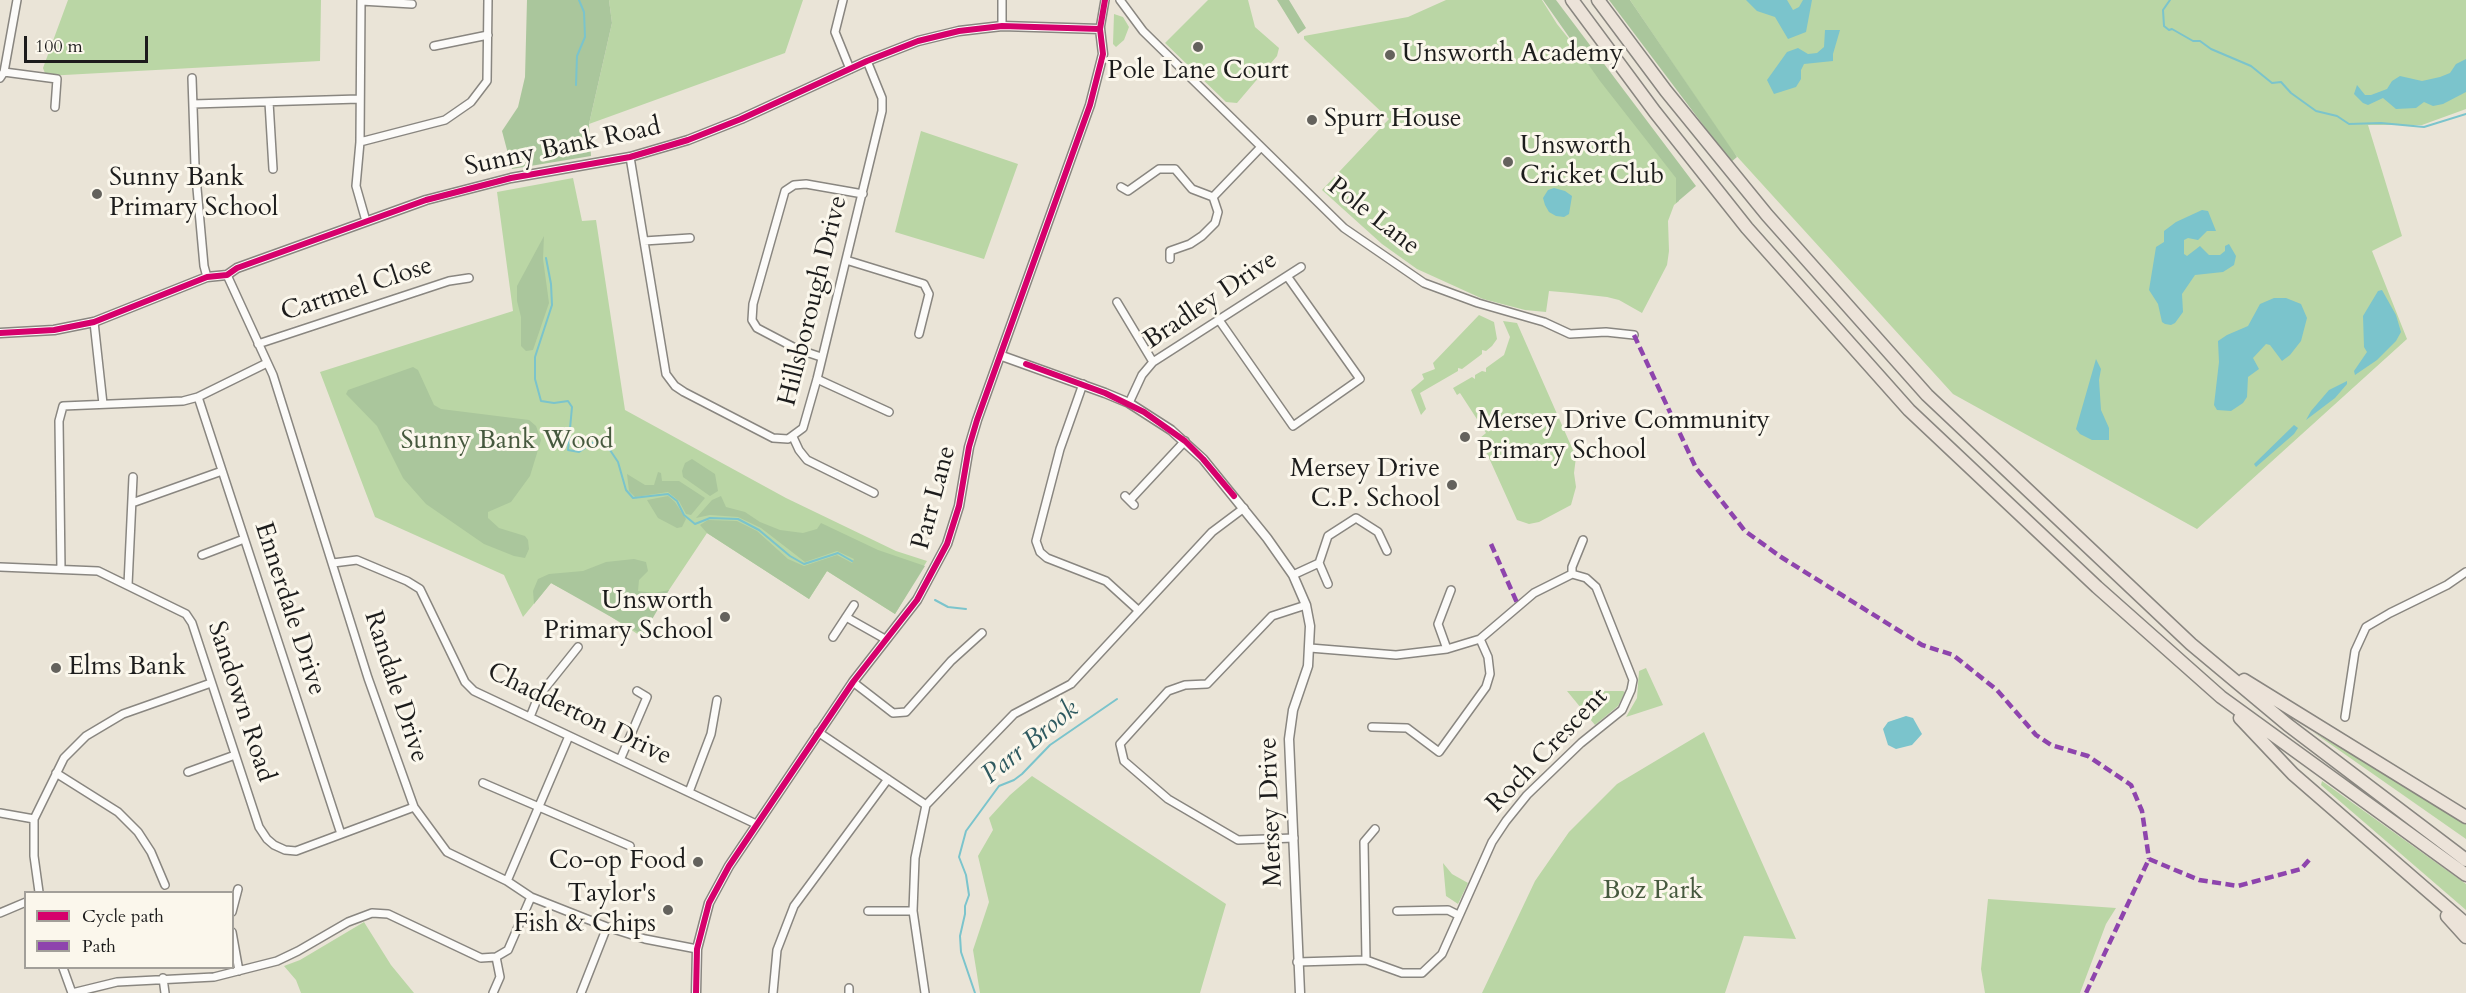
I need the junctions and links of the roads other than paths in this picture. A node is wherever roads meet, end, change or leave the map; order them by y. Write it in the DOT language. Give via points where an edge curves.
graph roads {
  1 [pos="17,0"];
  2 [pos="361,0"];
  3 [pos="488,0"];
  4 [pos="843,0"];
  5 [pos="1002,0"];
  6 [pos="1105,0"];
  7 [pos="1120,0"];
  8 [pos="1572,0"];
  9 [pos="1598,0"];
  10 [pos="412,4"];
  11 [pos="1002,26"];
  12 [pos="1100,29"];
  13 [pos="488,35"];
  14 [pos="434,46"];
  15 [pos="867,61"];
  16 [pos="850,69"];
  17 [pos="2,75"];
  18 [pos="192,78"];
  19 [pos="359,99"];
  20 [pos="268,102"];
  21 [pos="193,104"];
  22 [pos="55,107"];
  23 [pos="360,142"];
  24 [pos="1261,147"];
  25 [pos="630,157"];
  26 [pos="273,169"];
  27 [pos="1121,187"];
  28 [pos="863,194"];
  29 [pos="1213,197"];
  30 [pos="366,221"];
  31 [pos="690,238"];
  32 [pos="644,241"];
  33 [pos="1170,259"];
  34 [pos="846,260"];
  35 [pos="1301,267"];
  36 [pos="226,275"];
  37 [pos="1287,276"];
  38 [pos="207,277"];
  39 [pos="469,278"];
  40 [pos="1117,302"];
  41 [pos="1219,320"];
  42 [pos="94,322"];
  43 [pos="0,333"];
  44 [pos="919,334"];
  45 [pos="1634,335"];
  46 [pos="258,344"];
  47 [pos="1002,356"];
  48 [pos="821,357"];
  49 [pos="1153,362"];
  50 [pos="267,363"];
  51 [pos="817,379"];
  52 [pos="1083,384"];
  53 [pos="198,397"];
  54 [pos="1129,403"];
  55 [pos="103,404"];
  56 [pos="889,412"];
  57 [pos="793,437"];
  58 [pos="1185,441"];
  59 [pos="222,471"];
  60 [pos="133,477"];
  61 [pos="874,493"];
  62 [pos="1130,500"];
  63 [pos="132,504"];
  64 [pos="1244,508"];
  65 [pos="244,539"];
  66 [pos="1583,540"];
  67 [pos="1387,551"];
  68 [pos="202,555"];
  69 [pos="333,563"];
  70 [pos="1319,563"];
  71 [pos="0,567"];
  72 [pos="61,569"];
  73 [pos="2466,572"];
  74 [pos="1572,574"];
  75 [pos="1293,575"];
  76 [pos="1328,584"];
  77 [pos="128,585"];
  78 [pos="1450,590"];
  79 [pos="854,604"];
  80 [pos="1306,605"];
  81 [pos="1139,611"];
  82 [pos="846,617"];
  83 [pos="982,633"];
  84 [pos="833,637"];
  85 [pos="885,639"];
  86 [pos="1480,639"];
  87 [pos="2191,644"];
  88 [pos="578,647"];
  89 [pos="1310,648"];
  90 [pos="1447,649"];
  91 [pos="853,682"];
  92 [pos="211,683"];
  93 [pos="637,691"];
  94 [pos="2221,697"];
  95 [pos="717,700"];
  96 [pos="530,717"];
  97 [pos="2345,717"];
  98 [pos="1372,727"];
  99 [pos="818,732"];
  100 [pos="569,736"];
  101 [pos="235,755"];
  102 [pos="621,760"];
  103 [pos="188,772"];
  104 [pos="56,773"];
  105 [pos="888,779"];
  106 [pos="483,783"];
  107 [pos="689,792"];
  108 [pos="2429,795"];
  109 [pos="926,805"];
  110 [pos="414,807"];
  111 [pos="538,807"];
  112 [pos="2466,812"];
  113 [pos="0,813"];
  114 [pos="2466,817"];
  115 [pos="34,819"];
  116 [pos="756,824"];
  117 [pos="1376,829"];
  118 [pos="341,834"];
  119 [pos="1294,838"];
  120 [pos="630,846"];
  121 [pos="2466,860"];
  122 [pos="2404,871"];
  123 [pos="2466,875"];
  124 [pos="507,881"];
  125 [pos="165,885"];
  126 [pos="237,889"];
  127 [pos="39,891"];
  128 [pos="531,897"];
  129 [pos="24,903"];
  130 [pos="234,903"];
  131 [pos="868,911"];
  132 [pos="913,911"];
  133 [pos="1397,911"];
  134 [pos="0,913"];
  135 [pos="1458,915"];
  136 [pos="2466,924"];
  137 [pos="607,927"];
  138 [pos="2466,937"];
  139 [pos="234,944"];
  140 [pos="697,949"];
  141 [pos="496,957"];
  142 [pos="1366,960"];
  143 [pos="1297,962"];
  144 [pos="63,969"];
  145 [pos="239,971"];
  146 [pos="163,978"];
  147 [pos="72,993"];
  148 [pos="165,993"];
  149 [pos="493,993"];
  150 [pos="581,993"];
  151 [pos="696,993"];
  152 [pos="773,993"];
  153 [pos="925,993"];
  154 [pos="1300,993"];
  1 -- 17 [label="street"];
  2 -- 10 [label="street"];
  2 -- 19 [label="street"];
  3 -- 13 [label="street"];
  4 -- 16 [label="street" via="835,26"];
  5 -- 11 [label="street"];
  6 -- 12 [label="street, Parr Lane"];
  7 -- 24 [label="street, Pole Lane" via="1143,31"];
  8 -- 94 [label="highway" via="1747,228 1910,410 2097,587"];
  9 -- 87 [label="highway" via="1767,215 1928,395"];
  11 -- 12 [label="street, Sunny Bank Road"];
  11 -- 15 [label="street, Sunny Bank Road" via="918,41"];
  12 -- 47 [label="street, Parr Lane" via="1103,54 1090,105"];
  13 -- 14 [label="street"];
  13 -- 23 [label="street" via="487,81 471,102 445,120"];
  15 -- 16 [label="street, Sunny Bank Road"];
  15 -- 28 [label="street, Hillsborough Drive" via="882,98 882,111"];
  16 -- 25 [label="street, Sunny Bank Road" via="715,130"];
  17 -- 22 [label="street" via="57,79"];
  18 -- 21 [label="street"];
  19 -- 20 [label="street"];
  19 -- 23 [label="street"];
  20 -- 21 [label="street"];
  20 -- 26 [label="street"];
  21 -- 38 [label="street" via="195,166"];
  23 -- 30 [label="street" via="356,186"];
  24 -- 29 [label="street"];
  24 -- 45 [label="street, Pole Lane" via="1344,228 1424,283 1545,322 1570,334"];
  25 -- 30 [label="street, Sunny Bank Road" via="456,191"];
  25 -- 32 [label="street, Hillsborough Drive"];
  27 -- 29 [label="street" via="1128,191 1159,169 1175,170 1192,189"];
  28 -- 34 [label="street, Hillsborough Drive"];
  28 -- 48 [label="street" via="806,184 785,191 753,304 752,320 757,328"];
  29 -- 33 [label="street" via="1218,212 1215,223 1190,244 1170,251"];
  30 -- 36 [label="street, Sunny Bank Road"];
  31 -- 32 [label="street"];
  32 -- 57 [label="street, Hillsborough Drive" via="664,369 670,380 684,392 773,438"];
  34 -- 44 [label="street" via="924,284 929,294"];
  34 -- 48 [label="street, Hillsborough Drive"];
  35 -- 37 [label="street, Bradley Drive"];
  36 -- 38 [label="street, Sunny Bank Road"];
  36 -- 46 [label="street, Randale Drive"];
  37 -- 41 [label="street, Bradley Drive"];
  37 -- 41 [label="street" via="1360,379 1293,426"];
  38 -- 42 [label="street, Sunny Bank Road"];
  39 -- 46 [label="street, Cartmel Close" via="449,281"];
  40 -- 49 [label="street" via="1117,312"];
  41 -- 49 [label="street, Bradley Drive"];
  42 -- 43 [label="street, Sunny Bank Road" via="54,330"];
  42 -- 55 [label="street"];
  46 -- 50 [label="street, Randale Drive"];
  47 -- 52 [label="street, Mersey Drive"];
  47 -- 85 [label="street, Parr Lane" via="969,447 959,506 947,544 927,584"];
  48 -- 51 [label="street, Hillsborough Drive"];
  49 -- 54 [label="street, Bradley Drive"];
  50 -- 53 [label="street"];
  50 -- 69 [label="street, Randale Drive"];
  51 -- 56 [label="street"];
  51 -- 57 [label="street, Hillsborough Drive" via="803,428"];
  52 -- 54 [label="street, Mersey Drive"];
  52 -- 81 [label="street" via="1060,449 1036,541 1047,558 1106,581"];
  53 -- 55 [label="street"];
  53 -- 59 [label="street, Ennerdale Drive"];
  54 -- 58 [label="street, Mersey Drive"];
  55 -- 72 [label="street" via="66,405 59,414"];
  57 -- 61 [label="street" via="807,460"];
  58 -- 62 [label="street"];
  58 -- 64 [label="street, Mersey Drive"];
  59 -- 63 [label="street"];
  59 -- 65 [label="street, Ennerdale Drive"];
  60 -- 63 [label="street"];
  63 -- 77 [label="street"];
  64 -- 75 [label="street, Mersey Drive"];
  64 -- 81 [label="street" via="1212,532"];
  65 -- 68 [label="street"];
  65 -- 118 [label="street, Ennerdale Drive"];
  66 -- 74 [label="street"];
  67 -- 70 [label="street" via="1378,532 1356,518 1328,536"];
  69 -- 96 [label="street, Chadderton Drive" via="357,560 420,589 471,688"];
  69 -- 110 [label="street, Randale Drive" via="368,678"];
  70 -- 75 [label="street"];
  70 -- 76 [label="street"];
  71 -- 72 [label="street, Sandown Road"];
  72 -- 77 [label="street, Sandown Road" via="91,570"];
  73 -- 97 [label="street" via="2366,627 2355,651"];
  74 -- 86 [label="street" via="1534,593"];
  74 -- 135 [label="street, Roch Crescent" via="1586,578 1596,587 1633,680 1631,690 1622,710 1581,743 1506,821"];
  75 -- 80 [label="street, Mersey Drive"];
  77 -- 92 [label="street, Sandown Road" via="190,618"];
  78 -- 90 [label="street" via="1438,624"];
  79 -- 82 [label="street"];
  80 -- 89 [label="street, Mersey Drive"];
  80 -- 119 [label="street" via="1272,616 1207,684 1185,685 1168,692 1120,744 1124,761 1168,799 1238,840"];
  81 -- 109 [label="street" via="1071,684 1014,714"];
  82 -- 84 [label="street"];
  82 -- 85 [label="street"];
  83 -- 91 [label="street" via="906,712 893,713"];
  85 -- 91 [label="street, Parr Lane"];
  86 -- 90 [label="street"];
  86 -- 98 [label="street" via="1488,657 1490,674 1486,687 1439,752 1407,728"];
  87 -- 108 [label="highway"];
  87 -- 121 [label="highway" via="2288,725"];
  88 -- 96 [label="street" via="538,697"];
  89 -- 90 [label="street" via="1396,655"];
  89 -- 119 [label="street, Mersey Drive" via="1288,739"];
  91 -- 99 [label="street, Parr Lane"];
  92 -- 101 [label="street, Sandown Road"];
  92 -- 104 [label="street" via="123,714 86,736 64,758"];
  93 -- 102 [label="street" via="647,697"];
  94 -- 122 [label="highway" via="2293,774"];
  94 -- 123 [label="highway"];
  95 -- 107 [label="street" via="711,734"];
  96 -- 100 [label="street, Chadderton Drive"];
  99 -- 105 [label="street"];
  99 -- 116 [label="street, Parr Lane"];
  100 -- 102 [label="street, Chadderton Drive"];
  100 -- 111 [label="street"];
  101 -- 103 [label="street"];
  101 -- 118 [label="street, Sandown Road" via="259,827 274,845 296,851"];
  102 -- 107 [label="street, Chadderton Drive"];
  104 -- 115 [label="street"];
  104 -- 125 [label="street" via="118,812 138,832"];
  105 -- 109 [label="street"];
  105 -- 152 [label="street" via="794,906 777,950"];
  106 -- 111 [label="street"];
  107 -- 116 [label="street, Chadderton Drive"];
  108 -- 112 [label="highway"];
  108 -- 114 [label="highway"];
  109 -- 132 [label="street" via="915,858"];
  110 -- 118 [label="street, Sandown Road"];
  110 -- 124 [label="street, Randale Drive" via="447,852"];
  111 -- 120 [label="street"];
  111 -- 124 [label="street"];
  113 -- 115 [label="street"];
  115 -- 127 [label="street"];
  116 -- 140 [label="street, Parr Lane" via="709,903"];
  117 -- 142 [label="street" via="1364,842"];
  119 -- 143 [label="street, Mersey Drive"];
  122 -- 136 [label="highway"];
  122 -- 138 [label="highway"];
  124 -- 128 [label="street, Randale Drive"];
  126 -- 130 [label="street"];
  128 -- 137 [label="street, Randale Drive"];
  128 -- 141 [label="street" via="508,950"];
  129 -- 134 [label="street"];
  131 -- 132 [label="street"];
  132 -- 153 [label="street"];
  133 -- 135 [label="street" via="1448,910"];
  135 -- 142 [label="street, Roch Crescent" via="1442,954 1422,973 1402,974"];
  137 -- 140 [label="street, Randale Drive"];
  137 -- 150 [label="street"];
  139 -- 145 [label="street"];
  140 -- 151 [label="street, Parr Lane"];
  141 -- 145 [label="street" via="482,958 388,914 372,913 277,961"];
  141 -- 149 [label="street" via="500,977"];
  142 -- 143 [label="street, Roch Crescent"];
  143 -- 154 [label="street, Mersey Drive"];
  144 -- 147 [label="street"];
  145 -- 146 [label="street" via="214,977"];
  146 -- 147 [label="street" via="117,982"];
  146 -- 148 [label="street"];
}
